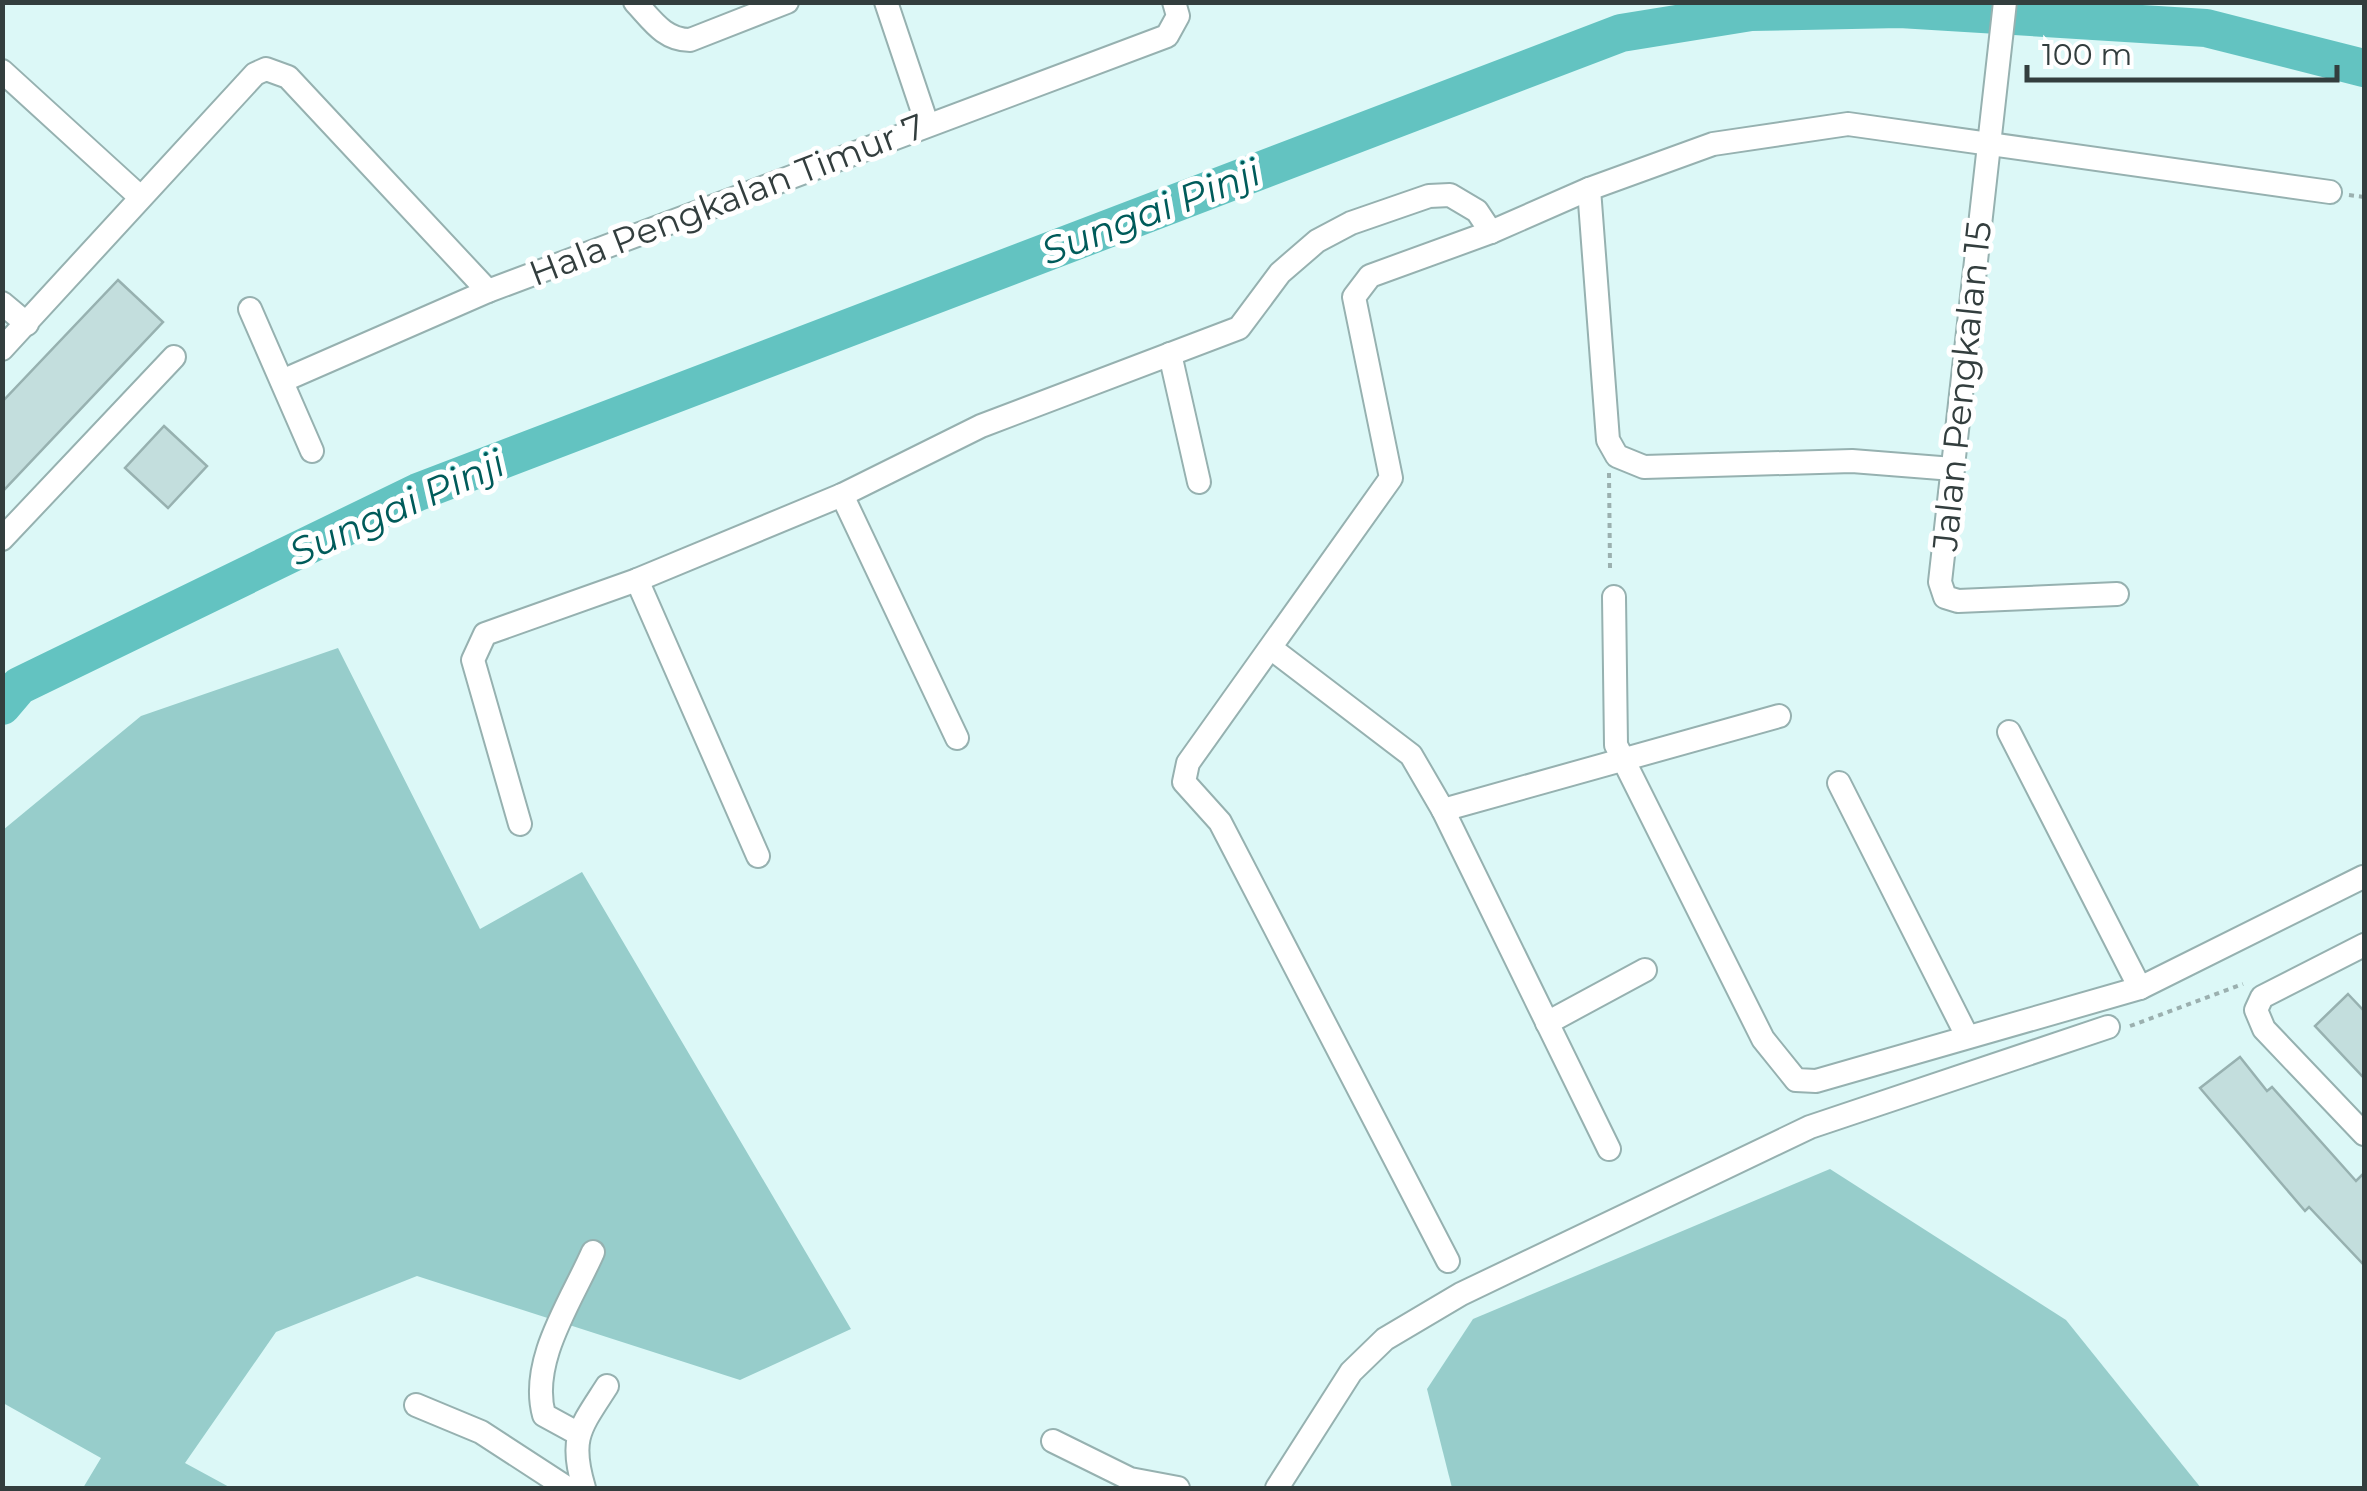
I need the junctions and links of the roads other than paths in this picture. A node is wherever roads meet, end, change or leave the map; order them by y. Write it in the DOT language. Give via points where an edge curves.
graph roads {
  1 [pos="635,2"];
  2 [pos="788,2"];
  3 [pos="886,2"];
  4 [pos="1174,2"];
  5 [pos="2005,2"];
  6 [pos="2,71"];
  7 [pos="927,124"];
  8 [pos="1990,142"];
  9 [pos="1589,190"];
  10 [pos="2330,192"];
  11 [pos="138,196"];
  12 [pos="1491,232"];
  13 [pos="488,291"];
  14 [pos="2,303"];
  15 [pos="250,308"];
  16 [pos="26,324"];
  17 [pos="2,349"];
  18 [pos="1170,354"];
  19 [pos="174,357"];
  20 [pos="282,381"];
  21 [pos="312,451"];
  22 [pos="1953,469"];
  23 [pos="1199,482"];
  24 [pos="842,495"];
  25 [pos="2,539"];
  26 [pos="637,580"];
  27 [pos="2116,594"];
  28 [pos="1614,597"];
  29 [pos="1272,650"];
  30 [pos="1780,716"];
  31 [pos="2009,732"];
  32 [pos="957,738"];
  33 [pos="1623,760"];
  34 [pos="1839,783"];
  35 [pos="1443,810"];
  36 [pos="520,824"];
  37 [pos="758,856"];
  38 [pos="2363,878"];
  39 [pos="2364,945"];
  40 [pos="1645,970"];
  41 [pos="2140,988"];
  42 [pos="1547,1023"];
  43 [pos="2108,1027"];
  44 [pos="1967,1036"];
  45 [pos="2364,1134"];
  46 [pos="1609,1149"];
  47 [pos="593,1252"];
  48 [pos="1448,1262"];
  49 [pos="607,1386"];
  50 [pos="416,1406"];
  51 [pos="577,1433"];
  52 [pos="1053,1440"];
  53 [pos="567,1488"];
  54 [pos="584,1488"];
  55 [pos="1178,1488"];
  56 [pos="1277,1488"];
  1 -- 2 [label="street" via="664,34 690,40"];
  3 -- 7 [label="street"];
  4 -- 7 [label="street, Hala Pengkalan Timur 7" via="1178,16 1167,36"];
  5 -- 8 [label="street, Jalan Pengkalan 15"];
  6 -- 11 [label="street"];
  7 -- 13 [label="street, Hala Pengkalan Timur 7"];
  8 -- 9 [label="street" via="1848,124 1713,144"];
  8 -- 10 [label="street"];
  8 -- 22 [label="street, Jalan Pengkalan 15"];
  9 -- 12 [label="street"];
  9 -- 22 [label="street" via="1608,440 1617,456 1644,467 1852,461"];
  11 -- 13 [label="street" via="266,69 288,77"];
  11 -- 16 [label="street"];
  12 -- 18 [label="street" via="1477,212 1450,195 1351,223 1280,273 1239,328"];
  12 -- 29 [label="street" via="1370,276 1359,286 1354,297 1391,478"];
  13 -- 20 [label="street, Hala Pengkalan Timur 7"];
  14 -- 16 [label="street"];
  15 -- 20 [label="street"];
  16 -- 17 [label="street"];
  18 -- 23 [label="street"];
  18 -- 24 [label="street" via="981,426"];
  19 -- 25 [label="street"];
  20 -- 21 [label="street"];
  22 -- 27 [label="street, Jalan Pengkalan 15" via="1940,582 1945,597"];
  24 -- 26 [label="street"];
  24 -- 32 [label="street"];
  26 -- 36 [label="street" via="485,634 476,646 473,660"];
  26 -- 37 [label="street"];
  28 -- 33 [label="street" via="1616,746"];
  29 -- 35 [label="street" via="1411,756"];
  29 -- 48 [label="street" via="1188,763 1184,782 1220,822"];
  30 -- 33 [label="street"];
  31 -- 41 [label="street"];
  33 -- 35 [label="street"];
  33 -- 44 [label="street" via="1763,1039 1796,1080 1816,1081"];
  34 -- 44 [label="street"];
  35 -- 42 [label="street"];
  38 -- 41 [label="street"];
  39 -- 45 [label="street" via="2262,997 2256,1010 2264,1029"];
  40 -- 42 [label="street"];
  41 -- 44 [label="street"];
  42 -- 46 [label="street"];
  43 -- 56 [label="street" via="1810,1127 1461,1294 1384,1340 1352,1372"];
  47 -- 51 [label="street" via="542,1367 544,1415"];
  49 -- 51 [label="street"];
  50 -- 53 [label="street" via="482,1432"];
  51 -- 54 [label="street" via="575,1459"];
  52 -- 55 [label="street" via="1130,1479"];
}
